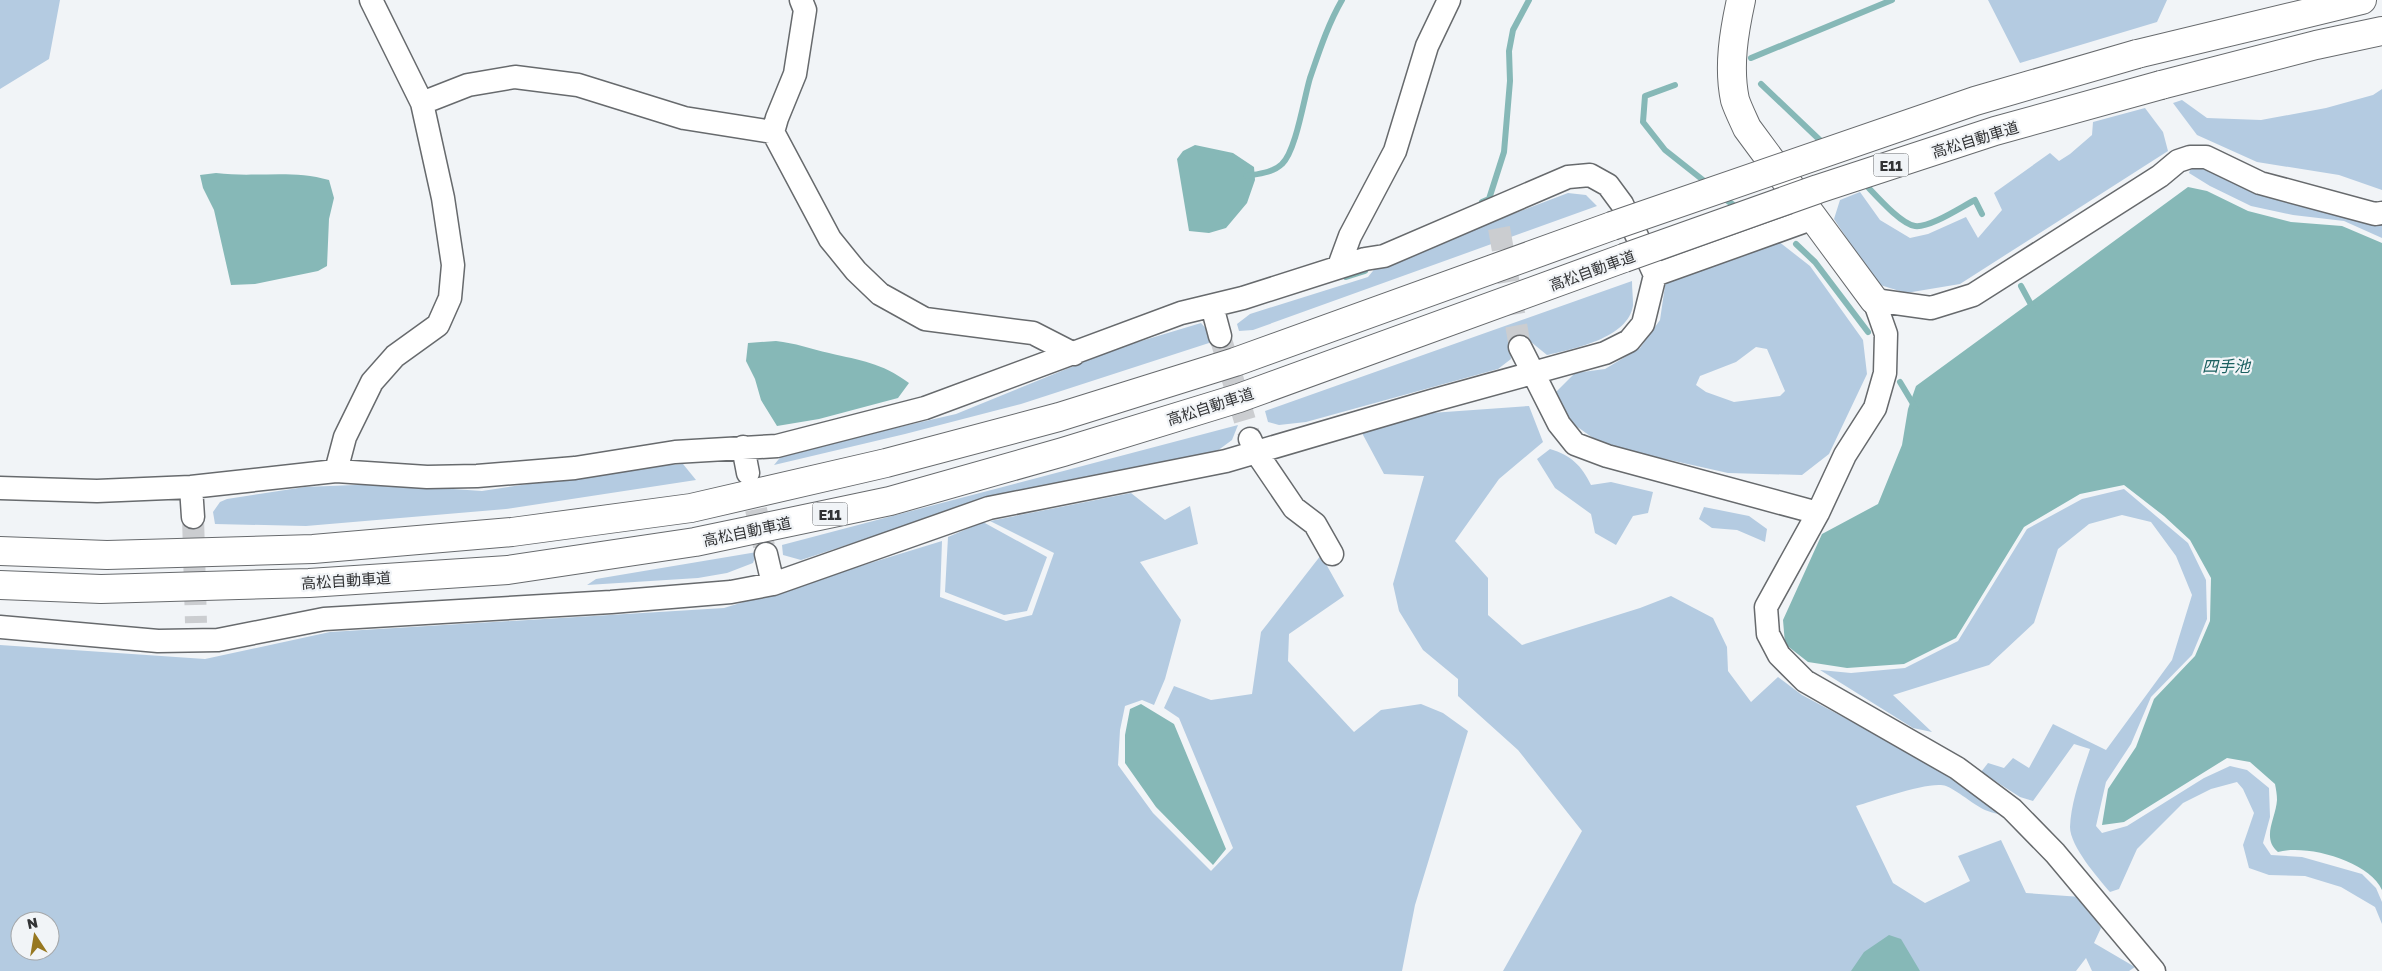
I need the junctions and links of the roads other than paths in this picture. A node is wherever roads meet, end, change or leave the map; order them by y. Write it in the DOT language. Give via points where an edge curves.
graph roads {
  1 [pos="371,0"];
  2 [pos="801,0"];
  3 [pos="1449,0"];
  4 [pos="1741,0"];
  5 [pos="2362,0"];
  6 [pos="2382,31"];
  7 [pos="422,103"];
  8 [pos="773,132"];
  9 [pos="2382,213"];
  10 [pos="1814,218"];
  11 [pos="1338,266"];
  12 [pos="1655,275"];
  13 [pos="1874,300"];
  14 [pos="1212,306"];
  15 [pos="1220,336"];
  16 [pos="1520,347"];
  17 [pos="1074,354"];
  18 [pos="1534,372"];
  19 [pos="1253,445"];
  20 [pos="743,447"];
  21 [pos="336,471"];
  22 [pos="748,473"];
  23 [pos="191,487"];
  24 [pos="0,488"];
  25 [pos="1818,513"];
  26 [pos="193,517"];
  27 [pos="0,551"];
  28 [pos="766,554"];
  29 [pos="1332,554"];
  30 [pos="773,584"];
  31 [pos="0,586"];
  32 [pos="0,627"];
  33 [pos="2154,971"];
  1 -- 7 [label="street"];
  2 -- 8 [label="street" via="805,10 795,74"];
  3 -- 11 [label="street" via="1427,46 1395,151 1350,236"];
  4 -- 10 [label="main road" via="1734,35 1736,101 1747,128"];
  5 -- 27 [label="main road, E11, bridge" via="2137,54 1975,101 1612,226 1235,362 1059,417 886,464 691,508 512,532 313,549 107,555"];
  6 -- 31 [label="main road, 高松自動車道 / E11, bridge" via="2161,85 1986,134 1818,189 1239,398 890,501 695,542 508,570 309,583 101,589"];
  7 -- 8 [label="street" via="468,85 515,78 578,85 684,118"];
  7 -- 21 [label="street" via="443,198 453,265 450,298 438,325 395,356 372,382 345,437"];
  8 -- 17 [label="street" via="830,239 880,294 925,319 1033,333"];
  9 -- 13 [label="street" via="2375,214 2260,183 2206,157 2190,157 2178,161 2160,176 1973,295 1931,308"];
  10 -- 12 [label="street"];
  10 -- 13 [label="main road"];
  11 -- 12 [label="street" via="1384,256 1496,218 1568,178 1590,175 1608,185 1622,204"];
  11 -- 14 [label="street"];
  12 -- 18 [label="street" via="1643,324 1629,341 1605,354"];
  13 -- 25 [label="street" via="1886,334 1885,373 1875,408 1845,455"];
  14 -- 15 [label="street"];
  14 -- 17 [label="street" via="1181,313"];
  16 -- 18 [label="street"];
  17 -- 20 [label="street" via="925,408 776,446"];
  18 -- 19 [label="street"];
  18 -- 25 [label="street" via="1559,424 1575,444 1607,456"];
  19 -- 29 [label="street" via="1294,508 1315,524"];
  19 -- 30 [label="street" via="1226,461 989,508"];
  20 -- 21 [label="street" via="675,452 575,468 477,476 427,477"];
  20 -- 22 [label="street"];
  21 -- 23 [label="street"];
  23 -- 24 [label="street" via="97,491"];
  23 -- 26 [label="street"];
  25 -- 33 [label="street" via="1766,607 1768,634 1779,655 1805,681 1957,768 2012,809 2055,853"];
  28 -- 30 [label="street"];
  30 -- 32 [label="street" via="731,592 611,602 324,618 218,640 196,632 158,641"];
}
